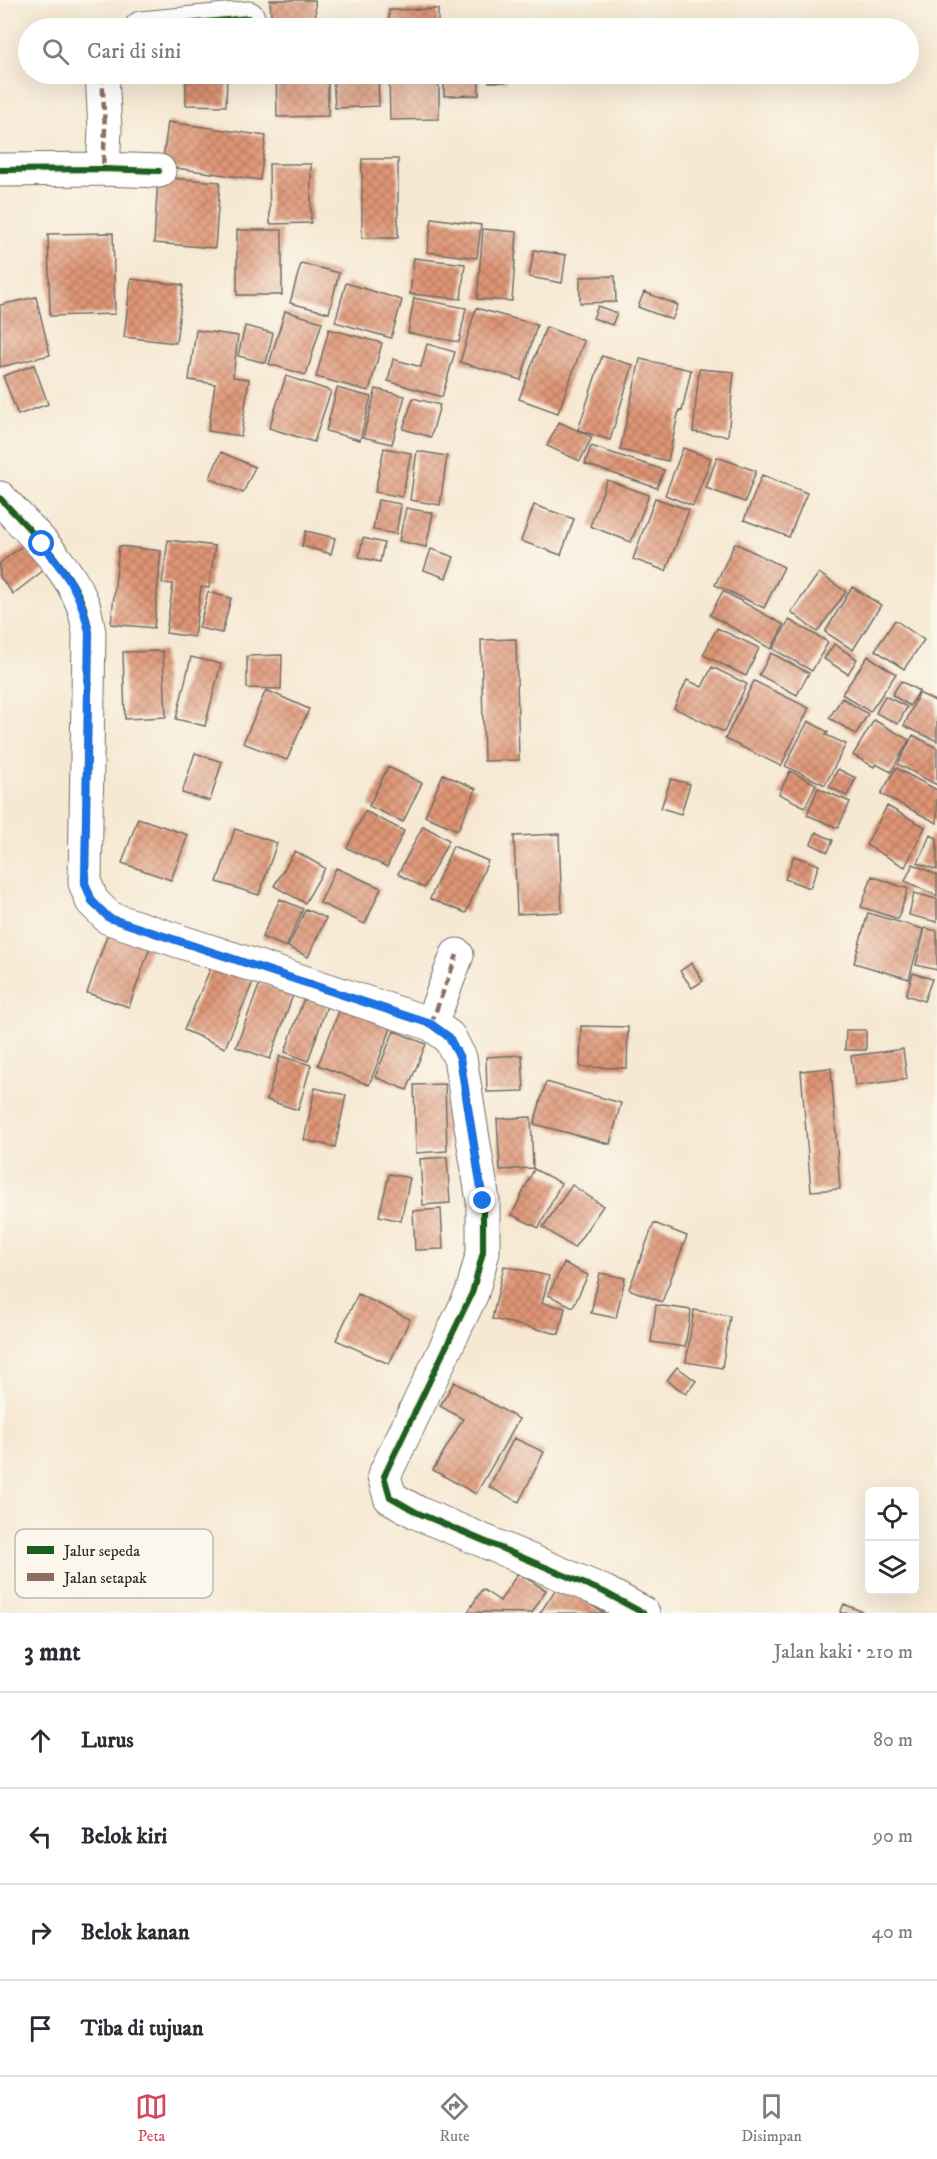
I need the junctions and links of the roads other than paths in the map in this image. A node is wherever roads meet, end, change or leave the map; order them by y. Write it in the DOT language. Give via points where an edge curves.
graph roads {
  1 [pos="103,84"];
  2 [pos="103,168"];
  3 [pos="0,170"];
  4 [pos="159,171"];
  5 [pos="0,498"];
  6 [pos="457,955"];
  7 [pos="431,1024"];
  8 [pos="643,1613"];
  1 -- 2 [label="street"];
  2 -- 3 [label="street"];
  2 -- 4 [label="street"];
  5 -- 7 [label="street" via="71,581 83,605 89,632 85,883 92,901 109,918"];
  6 -- 7 [label="street"];
  7 -- 8 [label="street" via="449,1037 460,1058 483,1201 483,1252 472,1293 384,1476 390,1497"];
}
